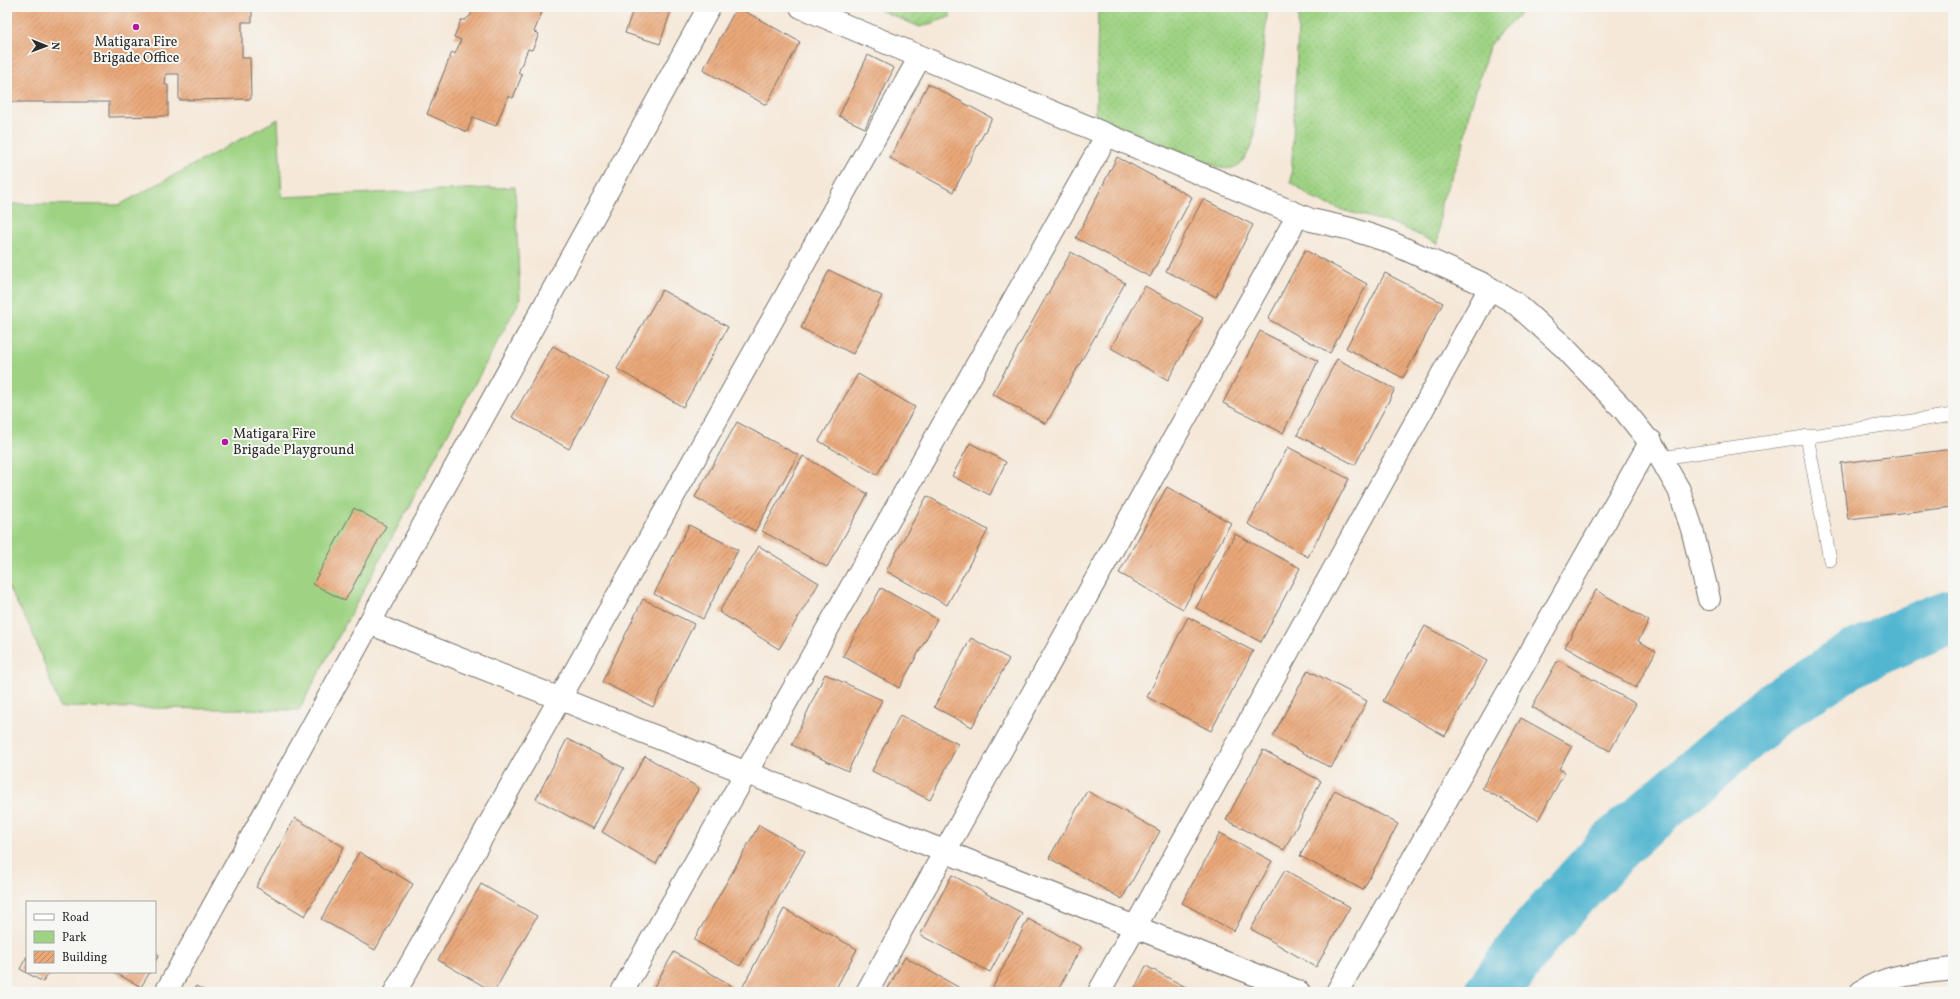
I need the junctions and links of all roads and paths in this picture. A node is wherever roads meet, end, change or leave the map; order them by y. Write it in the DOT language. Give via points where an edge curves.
graph roads {
  1 [pos="709,7"];
  2 [pos="801,7"];
  3 [pos="920,57"];
  4 [pos="1107,135"];
  5 [pos="1298,215"];
  6 [pos="1490,288"];
  7 [pos="1953,415"];
  8 [pos="1807,436"];
  9 [pos="1656,450"];
  10 [pos="1830,560"];
  11 [pos="1709,599"];
  12 [pos="369,623"];
  13 [pos="560,698"];
  14 [pos="747,773"];
  15 [pos="945,851"];
  16 [pos="1135,927"];
  17 [pos="1953,969"];
  18 [pos="166,992"];
  19 [pos="395,992"];
  20 [pos="622,992"];
  21 [pos="867,992"];
  22 [pos="1099,992"];
  23 [pos="1299,992"];
  24 [pos="1337,992"];
  25 [pos="1861,992"];
  1 -- 12 [label="street"];
  2 -- 3 [label="street"];
  3 -- 4 [label="street"];
  3 -- 13 [label="street"];
  4 -- 5 [label="street"];
  4 -- 14 [label="street"];
  5 -- 6 [label="street" via="1385,240"];
  5 -- 15 [label="street"];
  6 -- 9 [label="street" via="1515,303 1564,347 1624,410"];
  6 -- 16 [label="street"];
  7 -- 8 [label="lane"];
  8 -- 9 [label="lane"];
  8 -- 10 [label="lane"];
  9 -- 11 [label="street" via="1679,490 1692,529"];
  9 -- 24 [label="street"];
  12 -- 13 [label="street"];
  12 -- 18 [label="street"];
  13 -- 14 [label="street"];
  13 -- 19 [label="street"];
  14 -- 15 [label="street"];
  14 -- 20 [label="street"];
  15 -- 16 [label="street"];
  15 -- 21 [label="street"];
  16 -- 22 [label="street"];
  16 -- 23 [label="street"];
  17 -- 25 [label="street" via="1888,979 1874,983"];
}
